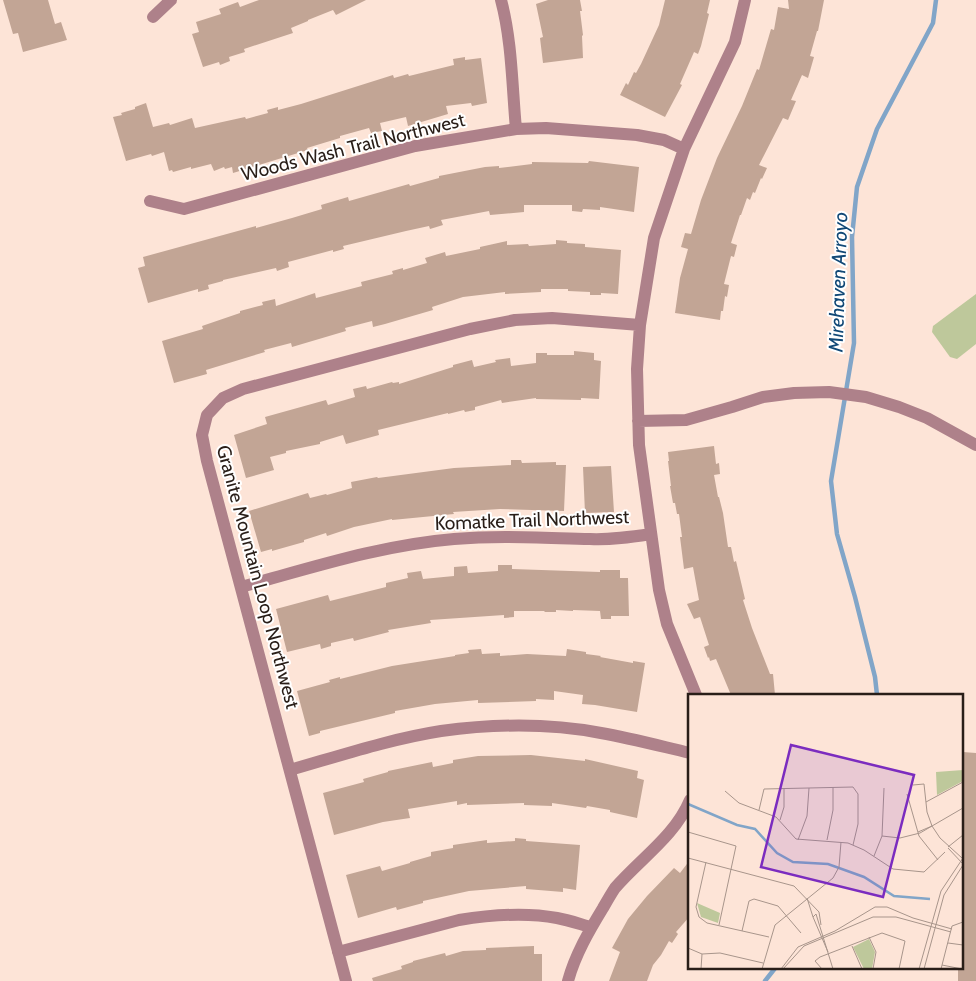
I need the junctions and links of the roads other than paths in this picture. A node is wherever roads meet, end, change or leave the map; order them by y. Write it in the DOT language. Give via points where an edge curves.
graph roads {
  1 [pos="171,0"];
  2 [pos="501,0"];
  3 [pos="744,0"];
  4 [pos="154,17"];
  5 [pos="516,128"];
  6 [pos="684,149"];
  7 [pos="150,202"];
  8 [pos="640,325"];
  9 [pos="638,421"];
  10 [pos="976,445"];
  11 [pos="651,534"];
  12 [pos="241,587"];
  13 [pos="696,694"];
  14 [pos="688,753"];
  15 [pos="290,770"];
  16 [pos="688,803"];
  17 [pos="591,927"];
  18 [pos="338,952"];
  19 [pos="346,981"];
  20 [pos="568,981"];
  1 -- 4 [label="street"];
  2 -- 5 [label="street"];
  3 -- 6 [label="street" via="735,42"];
  5 -- 6 [label="street, Woods Wash Trail Northwest" via="637,135 664,140"];
  5 -- 7 [label="street, Woods Wash Trail Northwest" via="415,146 184,209"];
  6 -- 8 [label="street" via="654,238"];
  8 -- 9 [label="street"];
  8 -- 12 [label="street, Granite Mountain Loop Northwest" via="552,318 515,320 243,389 223,398 207,415 202,435"];
  9 -- 10 [label="street" via="686,420 763,397 829,392 866,397 899,407 927,418"];
  9 -- 11 [label="street"];
  11 -- 12 [label="street, Komatke Trail Northwest" via="592,539 507,536 415,544 348,557"];
  11 -- 13 [label="street" via="659,590 668,624"];
  12 -- 15 [label="street, Granite Mountain Loop Northwest"];
  14 -- 15 [label="street" via="600,732 504,726 441,731"];
  15 -- 18 [label="street, Granite Mountain Loop Northwest"];
  16 -- 17 [label="street" via="674,826 614,889"];
  17 -- 18 [label="street" via="556,918 479,917"];
  17 -- 20 [label="street"];
  18 -- 19 [label="street, Granite Mountain Loop Northwest"];
}
